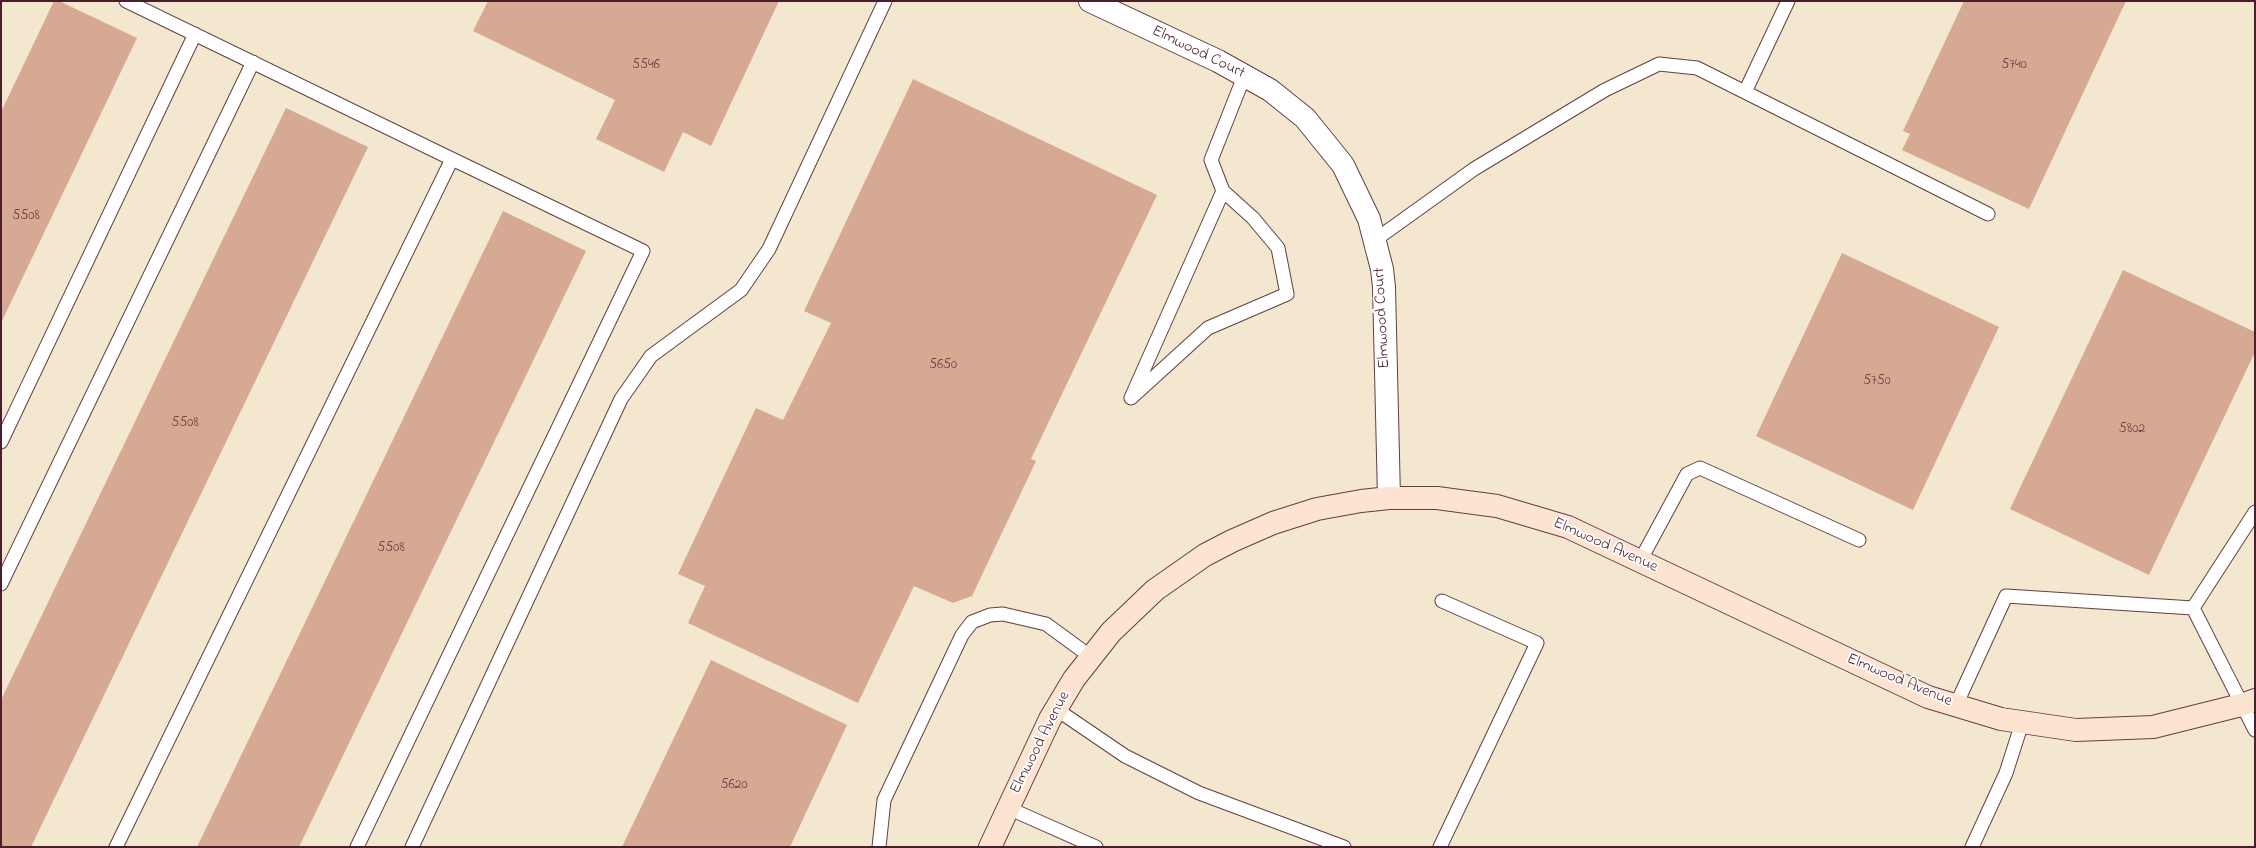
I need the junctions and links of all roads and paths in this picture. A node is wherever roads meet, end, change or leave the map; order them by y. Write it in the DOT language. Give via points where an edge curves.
graph roads {
  1 [pos="126,1"];
  2 [pos="885,1"];
  3 [pos="1090,1"];
  4 [pos="1788,1"];
  5 [pos="194,34"];
  6 [pos="252,62"];
  7 [pos="1245,74"];
  8 [pos="1745,92"];
  9 [pos="452,158"];
  10 [pos="1223,191"];
  11 [pos="1988,214"];
  12 [pos="1375,240"];
  13 [pos="1,442"];
  14 [pos="1389,498"];
  15 [pos="2255,512"];
  16 [pos="1859,540"];
  17 [pos="1640,561"];
  18 [pos="1,584"];
  19 [pos="1442,601"];
  20 [pos="2193,608"];
  21 [pos="1091,657"];
  22 [pos="2248,702"];
  23 [pos="1956,705"];
  24 [pos="1056,709"];
  25 [pos="2022,723"];
  26 [pos="2255,730"];
  27 [pos="1008,808"];
  28 [pos="116,847"];
  29 [pos="357,847"];
  30 [pos="412,847"];
  31 [pos="879,847"];
  32 [pos="990,847"];
  33 [pos="1096,847"];
  34 [pos="1344,847"];
  35 [pos="1440,847"];
  36 [pos="1972,847"];
  1 -- 5 [label="lane"];
  2 -- 30 [label="lane" via="769,249 741,290 651,356 621,399"];
  3 -- 7 [label="street, Elmwood Court"];
  4 -- 8 [label="lane"];
  5 -- 6 [label="lane"];
  5 -- 13 [label="lane"];
  6 -- 9 [label="lane"];
  6 -- 18 [label="lane"];
  7 -- 10 [label="lane" via="1210,160"];
  7 -- 12 [label="street, Elmwood Court" via="1282,98 1305,118 1335,152 1357,191"];
  8 -- 11 [label="lane"];
  8 -- 12 [label="lane" via="1697,68 1659,64 1605,90 1474,169"];
  9 -- 28 [label="lane"];
  9 -- 29 [label="lane" via="643,251"];
  10 -- 10 [label="lane" via="1217,206 1131,398 1208,328 1287,294 1278,248 1253,218"];
  12 -- 14 [label="street, Elmwood Court" via="1384,287"];
  14 -- 17 [label="street, Elmwood Avenue" via="1437,498 1497,506 1568,527"];
  14 -- 21 [label="street, Elmwood Avenue" via="1317,509 1232,540 1205,555 1155,590 1111,632"];
  15 -- 20 [label="lane"];
  16 -- 17 [label="lane" via="1700,468 1687,474"];
  17 -- 23 [label="street, Elmwood Avenue" via="1928,697"];
  19 -- 35 [label="lane" via="1537,643"];
  20 -- 22 [label="lane"];
  20 -- 23 [label="lane" via="2006,596"];
  21 -- 24 [label="street, Elmwood Avenue"];
  21 -- 31 [label="lane" via="1046,624 1002,614 990,615 972,622 962,635 884,800"];
  22 -- 25 [label="street, Elmwood Avenue" via="2152,727 2076,730"];
  22 -- 26 [label="lane"];
  23 -- 25 [label="street, Elmwood Avenue" via="2001,720"];
  24 -- 27 [label="street, Elmwood Avenue"];
  24 -- 34 [label="lane" via="1125,756 1199,793"];
  25 -- 36 [label="lane" via="2006,773"];
  27 -- 32 [label="street, Elmwood Avenue"];
  27 -- 33 [label="lane"];
}
